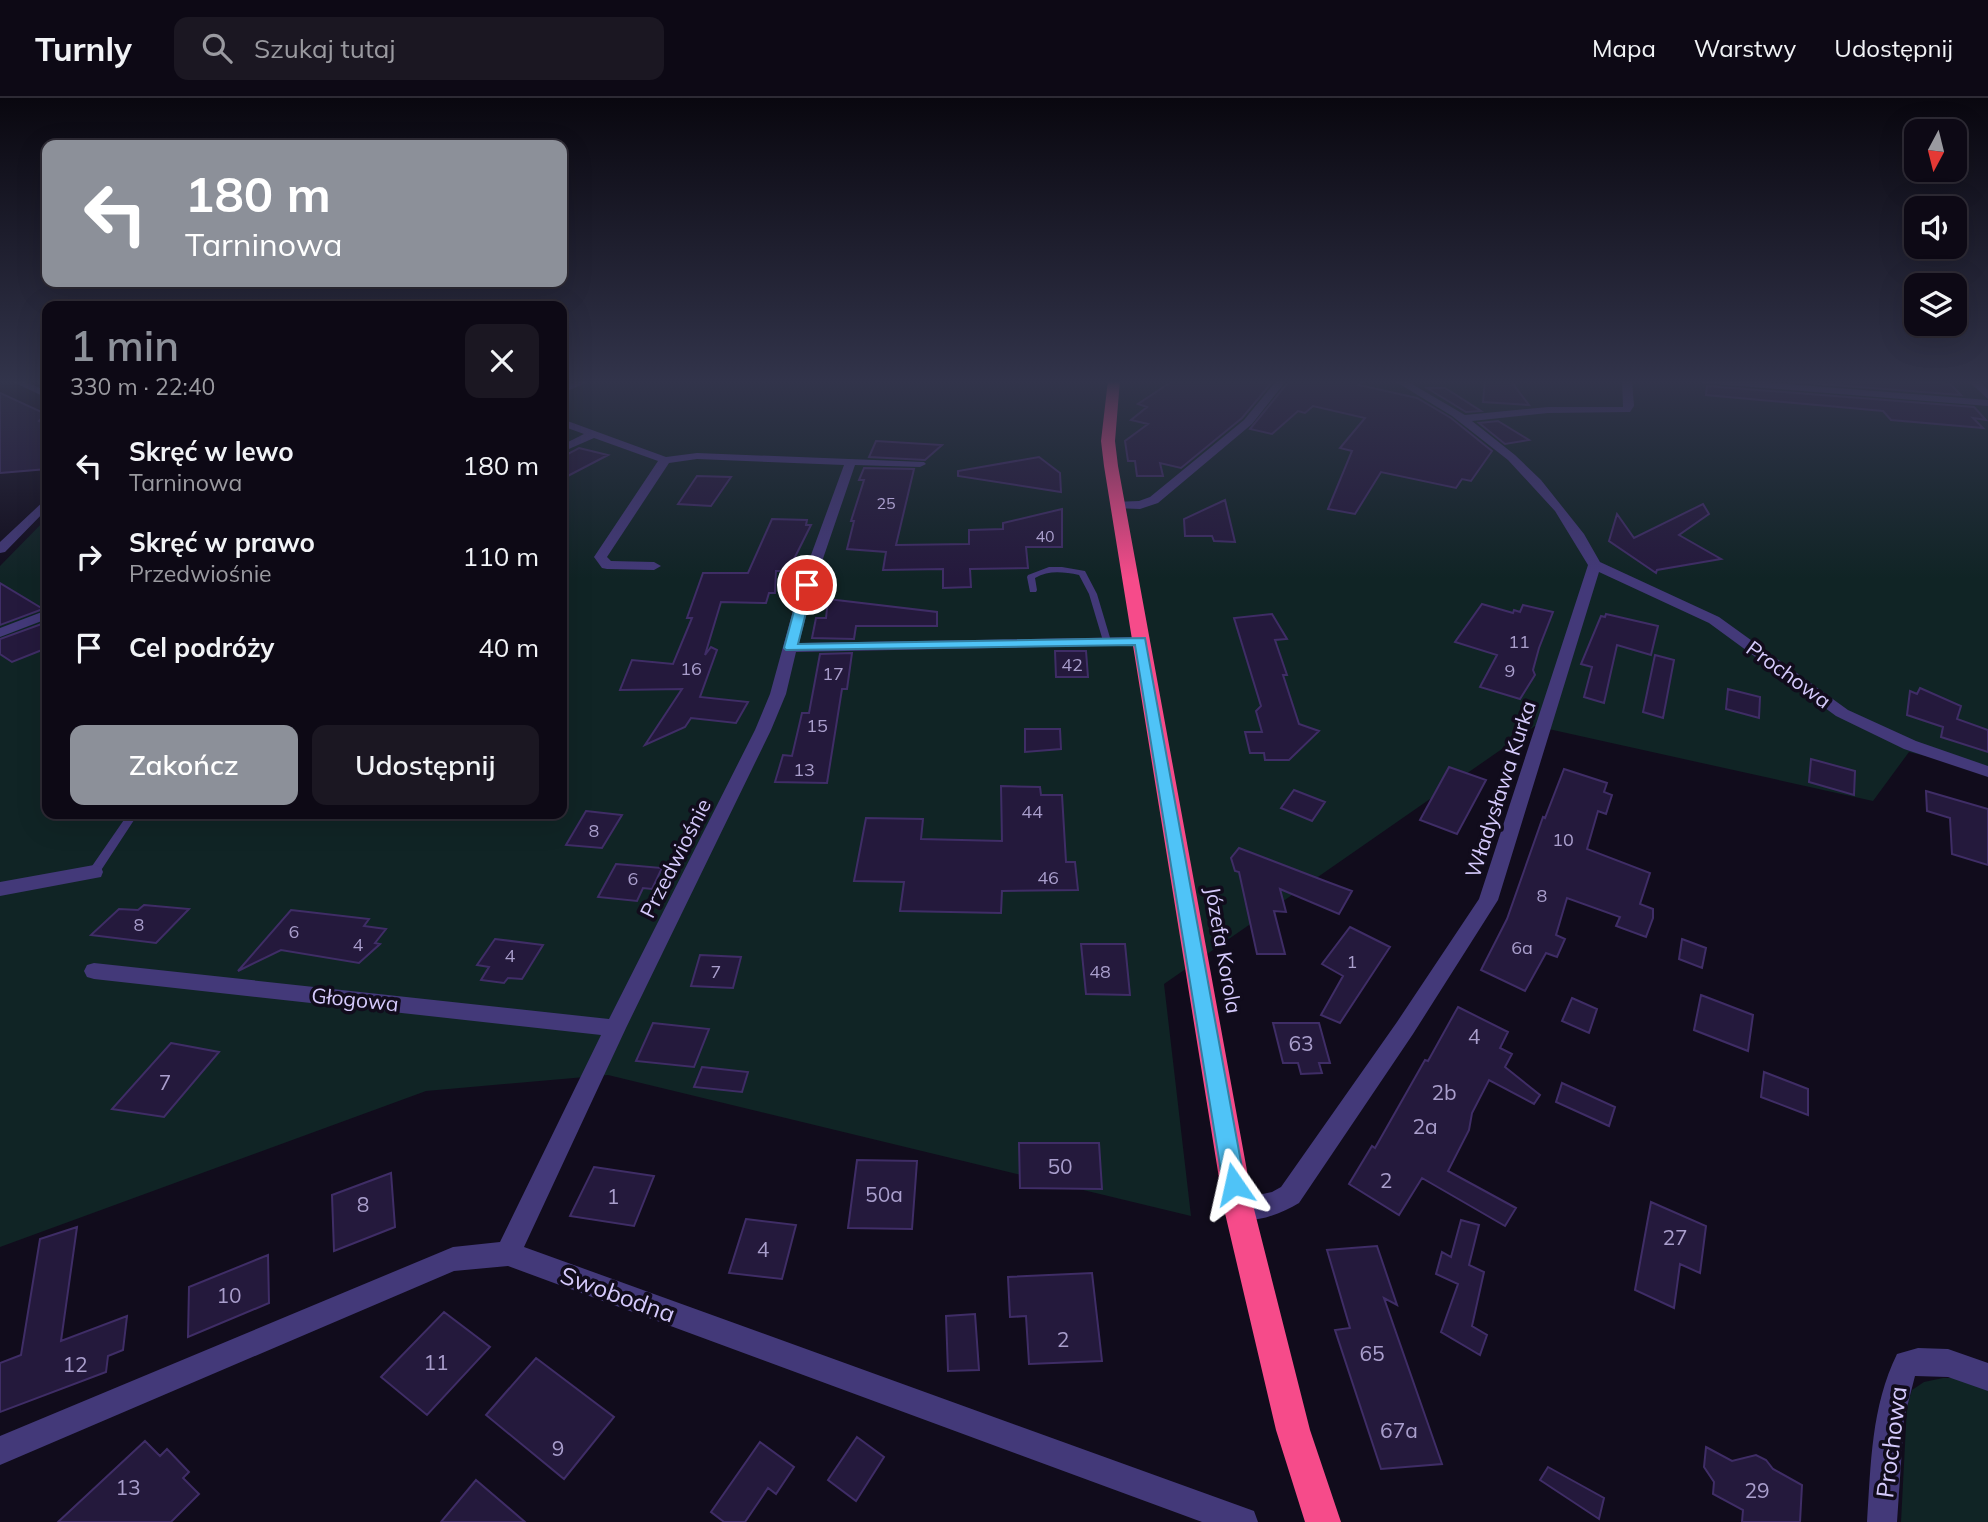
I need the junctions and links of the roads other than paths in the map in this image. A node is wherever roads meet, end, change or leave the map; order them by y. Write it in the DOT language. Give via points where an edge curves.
graph roads {
  1 [pos="627,446"];
  2 [pos="1109,446"];
  3 [pos="1220,446"];
  4 [pos="1497,446"];
  5 [pos="665,460"];
  6 [pos="920,464"];
  7 [pos="850,465"];
  8 [pos="1117,505"];
  9 [pos="42,507"];
  10 [pos="0,549"];
  11 [pos="1595,565"];
  12 [pos="654,566"];
  13 [pos="1033,590"];
  14 [pos="42,616"];
  15 [pos="0,633"];
  16 [pos="1107,641"];
  17 [pos="1140,641"];
  18 [pos="790,648"];
  19 [pos="1988,772"];
  20 [pos="130,819"];
  21 [pos="94,872"];
  22 [pos="0,889"];
  23 [pos="94,971"];
  24 [pos="615,1028"];
  25 [pos="1239,1209"];
  26 [pos="508,1254"];
  27 [pos="1988,1377"];
  28 [pos="0,1451"];
  29 [pos="1243,1522"];
  30 [pos="1323,1522"];
  31 [pos="1882,1522"];
  1 -- 5 [label="street"];
  2 -- 8 [label="highway, Józefa Korola"];
  3 -- 8 [label="street" via="1154,500"];
  4 -- 11 [label="street" via="1521,464 1582,536"];
  5 -- 7 [label="street" via="697,456"];
  5 -- 12 [label="street" via="600,557 607,565"];
  6 -- 7 [label="street"];
  7 -- 18 [label="street, Przedwiośnie"];
  8 -- 17 [label="highway, Józefa Korola"];
  9 -- 10 [label="street"];
  11 -- 19 [label="street, Prochowa" via="1714,620 1842,713 1910,746"];
  11 -- 25 [label="street, Władysława Kurka" via="1488,900 1290,1195 1276,1204"];
  13 -- 16 [label="lane" via="1031,577 1037,572 1061,568 1082,573"];
  14 -- 15 [label="street"];
  16 -- 17 [label="street"];
  16 -- 18 [label="street"];
  17 -- 25 [label="highway, Józefa Korola"];
  18 -- 24 [label="street, Przedwiośnie" via="763,730"];
  20 -- 21 [label="lane"];
  21 -- 22 [label="street"];
  23 -- 24 [label="street, Głogowa"];
  24 -- 26 [label="street, Przedwiośnie"];
  25 -- 30 [label="highway, Józefa Korola" via="1290,1416"];
  26 -- 28 [label="street, Swobodna" via="453,1259"];
  26 -- 29 [label="street, Swobodna"];
  27 -- 31 [label="street, Prochowa" via="1928,1359 1907,1364 1896,1380 1891,1403"];
}
